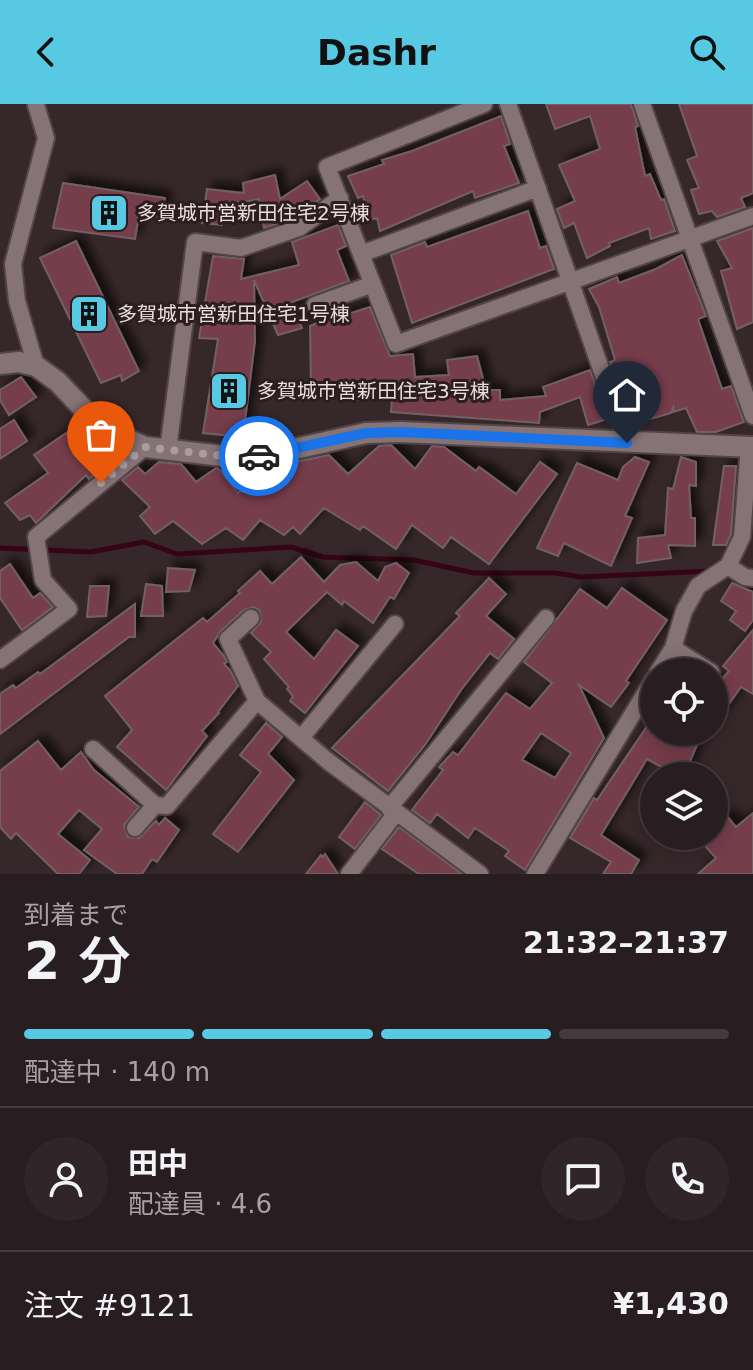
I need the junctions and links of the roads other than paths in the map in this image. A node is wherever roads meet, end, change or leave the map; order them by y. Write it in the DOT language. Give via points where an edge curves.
graph roads {
  1 [pos="484,104"];
  2 [pos="508,104"];
  3 [pos="642,104"];
  4 [pos="36,105"];
  5 [pos="538,188"];
  6 [pos="340,198"];
  7 [pos="753,216"];
  8 [pos="689,239"];
  9 [pos="361,254"];
  10 [pos="572,281"];
  11 [pos="373,284"];
  12 [pos="315,305"];
  13 [pos="0,364"];
  14 [pos="36,366"];
  15 [pos="753,416"];
  16 [pos="627,443"];
  17 [pos="145,447"];
  18 [pos="751,447"];
  19 [pos="168,450"];
  20 [pos="728,566"];
  21 [pos="753,578"];
  22 [pos="251,618"];
  23 [pos="546,618"];
  24 [pos="395,624"];
  25 [pos="673,648"];
  26 [pos="667,658"];
  27 [pos="688,658"];
  28 [pos="0,660"];
  29 [pos="257,701"];
  30 [pos="640,702"];
  31 [pos="301,738"];
  32 [pos="93,749"];
  33 [pos="155,805"];
  34 [pos="392,811"];
  35 [pos="135,828"];
  36 [pos="472,872"];
  37 [pos="349,874"];
  38 [pos="535,874"];
  1 -- 6 [label="street" via="327,167"];
  2 -- 5 [label="street"];
  3 -- 8 [label="street"];
  4 -- 14 [label="street" via="46,138 13,264 17,301"];
  5 -- 9 [label="street"];
  5 -- 10 [label="street"];
  6 -- 9 [label="street"];
  6 -- 19 [label="street" via="299,228 241,248 195,242"];
  7 -- 8 [label="street"];
  8 -- 10 [label="street"];
  8 -- 15 [label="street"];
  9 -- 11 [label="street"];
  10 -- 11 [label="street" via="396,344"];
  10 -- 16 [label="street"];
  11 -- 12 [label="street"];
  13 -- 14 [label="street"];
  14 -- 17 [label="street" via="91,417"];
  16 -- 18 [label="street"];
  16 -- 19 [label="street" via="401,432 366,433 240,458"];
  17 -- 19 [label="street"];
  17 -- 28 [label="street" via="36,537 43,580 69,609"];
  18 -- 20 [label="street" via="742,537"];
  20 -- 21 [label="street"];
  20 -- 25 [label="street" via="698,586"];
  22 -- 29 [label="street" via="228,639"];
  23 -- 34 [label="street"];
  24 -- 31 [label="street"];
  25 -- 26 [label="street"];
  25 -- 27 [label="street"];
  29 -- 31 [label="street"];
  29 -- 33 [label="street" via="167,806"];
  30 -- 38 [label="street"];
  31 -- 34 [label="street"];
  32 -- 33 [label="street"];
  33 -- 35 [label="street"];
  34 -- 36 [label="street"];
  34 -- 37 [label="street"];
}
